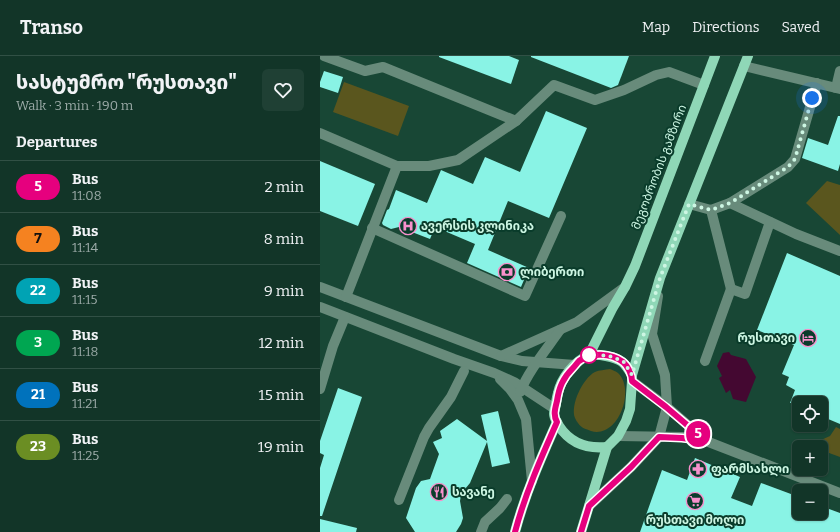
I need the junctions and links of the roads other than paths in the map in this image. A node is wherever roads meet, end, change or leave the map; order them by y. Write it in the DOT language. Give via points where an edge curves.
graph roads {
  1 [pos="324,56"];
  2 [pos="715,56"];
  3 [pos="746,61"];
  4 [pos="840,71"];
  5 [pos="817,83"];
  6 [pos="704,85"];
  7 [pos="838,88"];
  8 [pos="516,121"];
  9 [pos="320,133"];
  10 [pos="397,166"];
  11 [pos="730,203"];
  12 [pos="689,204"];
  13 [pos="711,210"];
  14 [pos="561,216"];
  15 [pos="770,222"];
  16 [pos="372,228"];
  17 [pos="840,251"];
  18 [pos="660,278"];
  19 [pos="320,287"];
  20 [pos="625,287"];
  21 [pos="731,289"];
  22 [pos="346,297"];
  23 [pos="320,307"];
  24 [pos="345,317"];
  25 [pos="561,329"];
  26 [pos="589,355"];
  27 [pos="501,356"];
  28 [pos="705,361"];
  29 [pos="537,363"];
  30 [pos="575,365"];
  31 [pos="464,371"];
  32 [pos="494,373"];
  33 [pos="632,378"];
  34 [pos="522,387"];
  35 [pos="320,389"];
  36 [pos="518,400"];
  37 [pos="666,407"];
  38 [pos="555,409"];
  39 [pos="557,422"];
  40 [pos="618,436"];
  41 [pos="659,437"];
  42 [pos="706,441"];
  43 [pos="607,447"];
  44 [pos="532,481"];
  45 [pos="840,493"];
  46 [pos="507,499"];
  47 [pos="399,500"];
  48 [pos="589,506"];
  49 [pos="481,532"];
  50 [pos="516,532"];
  51 [pos="581,532"];
  1 -- 8 [label="street" via="365,71 383,67"];
  2 -- 6 [label="main road, მეგობრობის გამზირი"];
  3 -- 5 [label="street"];
  3 -- 12 [label="main road"];
  4 -- 7 [label="street"];
  5 -- 7 [label="street"];
  5 -- 11 [label="street" via="795,159 788,167"];
  6 -- 8 [label="street" via="669,72 595,100 554,85"];
  6 -- 20 [label="main road, მეგობრობის გამზირი"];
  8 -- 10 [label="street" via="458,160 429,166"];
  9 -- 10 [label="street"];
  10 -- 16 [label="street"];
  11 -- 13 [label="street"];
  11 -- 15 [label="street"];
  12 -- 13 [label="street"];
  12 -- 18 [label="main road"];
  13 -- 21 [label="street"];
  14 -- 16 [label="street" via="525,296"];
  15 -- 17 [label="street"];
  15 -- 21 [label="street" via="745,294"];
  16 -- 22 [label="street"];
  18 -- 33 [label="main road"];
  18 -- 37 [label="street" via="652,334 665,375"];
  19 -- 22 [label="street"];
  20 -- 25 [label="street" via="577,322"];
  20 -- 26 [label="main road, მეგობრობის გამზირი"];
  21 -- 28 [label="street"];
  22 -- 27 [label="street"];
  23 -- 24 [label="street"];
  24 -- 32 [label="street"];
  24 -- 35 [label="street"];
  25 -- 27 [label="street"];
  25 -- 29 [label="street"];
  26 -- 30 [label="main road"];
  26 -- 33 [label="main road" via="613,357 624,362"];
  27 -- 29 [label="street"];
  29 -- 30 [label="street"];
  29 -- 34 [label="street"];
  30 -- 38 [label="main road" via="563,379"];
  31 -- 47 [label="street" via="451,397 424,437"];
  32 -- 34 [label="street"];
  32 -- 36 [label="street"];
  33 -- 37 [label="street"];
  33 -- 40 [label="main road" via="630,409"];
  34 -- 36 [label="street"];
  34 -- 38 [label="street"];
  36 -- 44 [label="street" via="526,419"];
  37 -- 41 [label="street"];
  37 -- 42 [label="street"];
  38 -- 39 [label="main road"];
  39 -- 43 [label="main road" via="569,438 578,443 597,448"];
  39 -- 44 [label="main road"];
  40 -- 41 [label="street"];
  40 -- 43 [label="main road"];
  41 -- 42 [label="street"];
  41 -- 48 [label="street"];
  42 -- 45 [label="street"];
  43 -- 48 [label="main road"];
  44 -- 50 [label="main road"];
  46 -- 49 [label="street" via="485,522"];
  48 -- 51 [label="main road"];
}
